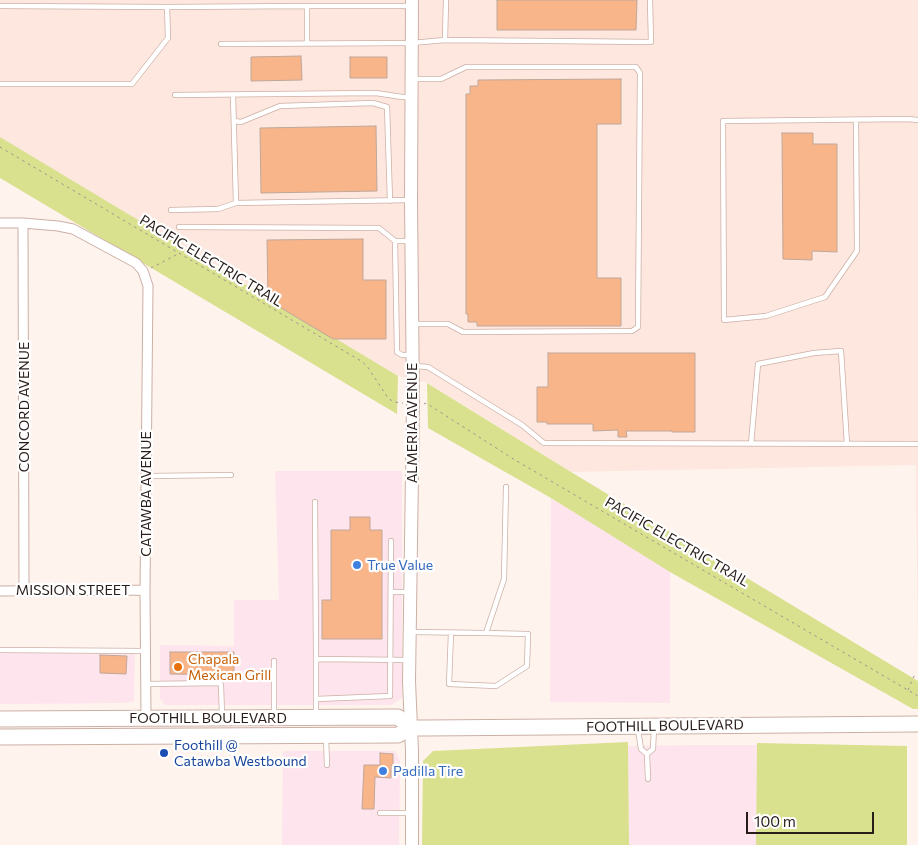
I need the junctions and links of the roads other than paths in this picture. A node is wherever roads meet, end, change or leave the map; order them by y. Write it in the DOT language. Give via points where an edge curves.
graph roads {
  1 [pos="446,0"];
  2 [pos="650,0"];
  3 [pos="412,3"];
  4 [pos="0,6"];
  5 [pos="307,6"];
  6 [pos="167,7"];
  7 [pos="445,40"];
  8 [pos="412,43"];
  9 [pos="221,44"];
  10 [pos="307,44"];
  11 [pos="412,79"];
  12 [pos="0,84"];
  13 [pos="233,95"];
  14 [pos="175,96"];
  15 [pos="412,97"];
  16 [pos="856,120"];
  17 [pos="918,120"];
  18 [pos="234,121"];
  19 [pos="390,200"];
  20 [pos="411,200"];
  21 [pos="236,203"];
  22 [pos="171,210"];
  23 [pos="0,223"];
  24 [pos="23,223"];
  25 [pos="178,227"];
  26 [pos="395,241"];
  27 [pos="411,241"];
  28 [pos="412,324"];
  29 [pos="412,361"];
  30 [pos="751,444"];
  31 [pos="848,444"];
  32 [pos="918,444"];
  33 [pos="231,475"];
  34 [pos="146,476"];
  35 [pos="506,487"];
  36 [pos="315,502"];
  37 [pos="391,541"];
  38 [pos="145,590"];
  39 [pos="0,591"];
  40 [pos="24,591"];
  41 [pos="391,592"];
  42 [pos="410,592"];
  43 [pos="410,632"];
  44 [pos="451,633"];
  45 [pos="486,633"];
  46 [pos="0,650"];
  47 [pos="146,651"];
  48 [pos="316,659"];
  49 [pos="391,660"];
  50 [pos="409,660"];
  51 [pos="274,661"];
  52 [pos="146,684"];
  53 [pos="316,699"];
  54 [pos="316,717"];
  55 [pos="146,718"];
  56 [pos="222,718"];
  57 [pos="274,718"];
  58 [pos="0,720"];
  59 [pos="918,724"];
  60 [pos="638,726"];
  61 [pos="654,726"];
  62 [pos="411,728"];
  63 [pos="326,736"];
  64 [pos="0,737"];
  65 [pos="647,754"];
  66 [pos="327,765"];
  67 [pos="648,779"];
  68 [pos="380,813"];
  69 [pos="412,813"];
  70 [pos="412,845"];
  1 -- 7 [label="lane"];
  2 -- 7 [label="lane" via="651,42"];
  3 -- 5 [label="lane"];
  3 -- 8 [label="street, ALMERIA AVENUE"];
  4 -- 6 [label="lane"];
  5 -- 6 [label="lane"];
  5 -- 10 [label="lane"];
  6 -- 12 [label="lane" via="168,38 132,84"];
  7 -- 8 [label="lane"];
  8 -- 10 [label="lane"];
  8 -- 11 [label="street, ALMERIA AVENUE"];
  9 -- 10 [label="lane"];
  11 -- 15 [label="street, ALMERIA AVENUE"];
  11 -- 28 [label="lane" via="441,78 466,66 636,67 640,73 638,327 632,331 463,332 448,324"];
  13 -- 14 [label="lane"];
  13 -- 15 [label="lane" via="376,93"];
  13 -- 18 [label="lane"];
  15 -- 20 [label="street, ALMERIA AVENUE"];
  16 -- 16 [label="lane" via="723,121 724,320 766,316 825,297 857,251"];
  16 -- 17 [label="lane"];
  18 -- 19 [label="lane" via="241,122 280,106 374,103 387,108"];
  18 -- 21 [label="lane"];
  19 -- 20 [label="lane"];
  19 -- 21 [label="lane"];
  20 -- 27 [label="street, ALMERIA AVENUE"];
  21 -- 22 [label="lane" via="218,209"];
  23 -- 24 [label="street"];
  24 -- 34 [label="street, CATAWBA AVENUE" via="73,229 136,263 143,271 148,286"];
  24 -- 40 [label="street, CONCORD AVENUE"];
  25 -- 26 [label="lane" via="379,228"];
  26 -- 27 [label="lane"];
  26 -- 29 [label="lane" via="397,352"];
  27 -- 28 [label="street, ALMERIA AVENUE"];
  28 -- 29 [label="street, ALMERIA AVENUE"];
  29 -- 30 [label="lane" via="428,367 522,425 544,443"];
  29 -- 42 [label="street, ALMERIA AVENUE"];
  30 -- 31 [label="lane"];
  30 -- 31 [label="lane" via="758,364 841,350"];
  31 -- 32 [label="lane"];
  33 -- 34 [label="lane"];
  34 -- 38 [label="street, CATAWBA AVENUE"];
  35 -- 45 [label="lane" via="504,579"];
  36 -- 48 [label="lane"];
  37 -- 41 [label="lane"];
  38 -- 40 [label="street, MISSION STREET"];
  38 -- 47 [label="street, CATAWBA AVENUE"];
  39 -- 40 [label="street, MISSION STREET"];
  41 -- 42 [label="lane"];
  41 -- 49 [label="lane"];
  42 -- 43 [label="street, ALMERIA AVENUE"];
  43 -- 44 [label="lane"];
  43 -- 50 [label="street, ALMERIA AVENUE"];
  44 -- 45 [label="lane"];
  44 -- 45 [label="lane" via="449,684 496,686 526,666 528,634"];
  46 -- 47 [label="lane"];
  47 -- 52 [label="street, CATAWBA AVENUE"];
  48 -- 49 [label="lane"];
  48 -- 53 [label="lane"];
  49 -- 50 [label="lane"];
  49 -- 53 [label="lane" via="390,696"];
  50 -- 62 [label="street, ALMERIA AVENUE"];
  51 -- 57 [label="lane"];
  52 -- 55 [label="street, CATAWBA AVENUE"];
  52 -- 56 [label="lane" via="220,683"];
  53 -- 54 [label="lane"];
  54 -- 57 [label="main road, FOOTHILL BOULEVARD"];
  54 -- 62 [label="main road, FOOTHILL BOULEVARD" via="398,717"];
  55 -- 56 [label="main road, FOOTHILL BOULEVARD"];
  55 -- 58 [label="main road, FOOTHILL BOULEVARD"];
  56 -- 57 [label="main road, FOOTHILL BOULEVARD"];
  59 -- 61 [label="main road, FOOTHILL BOULEVARD"];
  60 -- 61 [label="main road, FOOTHILL BOULEVARD"];
  60 -- 62 [label="main road, FOOTHILL BOULEVARD"];
  60 -- 65 [label="lane" via="641,749"];
  61 -- 65 [label="lane" via="653,749"];
  62 -- 63 [label="main road, FOOTHILL BOULEVARD" via="398,735"];
  62 -- 69 [label="street, ALMERIA AVENUE"];
  63 -- 64 [label="main road, FOOTHILL BOULEVARD"];
  63 -- 66 [label="lane"];
  65 -- 67 [label="lane"];
  68 -- 69 [label="lane"];
  69 -- 70 [label="street, ALMERIA AVENUE"];
}
